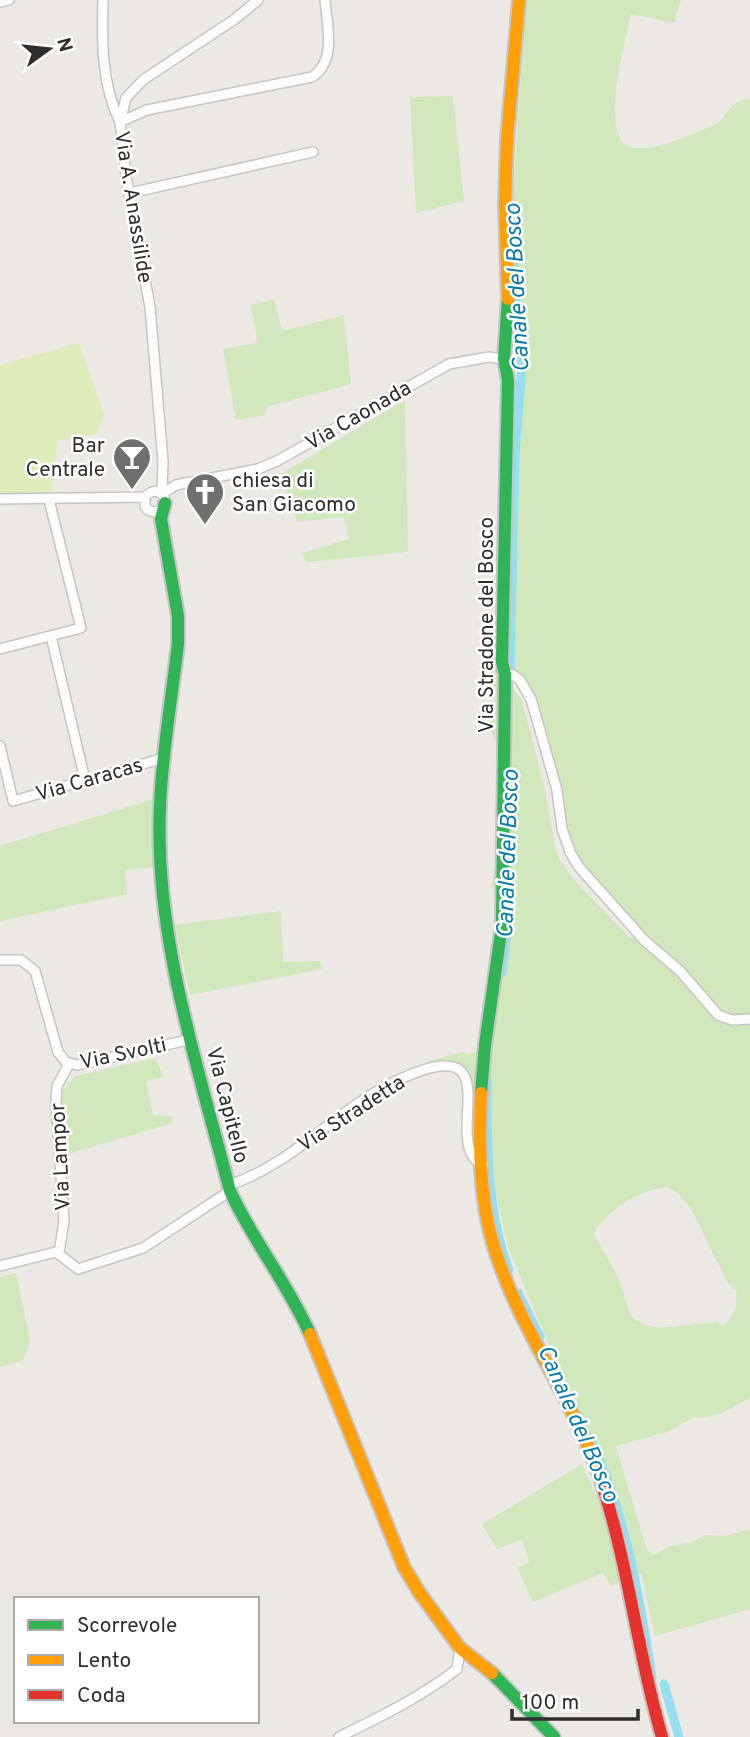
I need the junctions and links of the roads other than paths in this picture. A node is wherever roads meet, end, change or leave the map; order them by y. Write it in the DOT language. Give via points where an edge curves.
graph roads {
  1 [pos="9,0"];
  2 [pos="103,0"];
  3 [pos="258,0"];
  4 [pos="325,0"];
  5 [pos="519,0"];
  6 [pos="0,2"];
  7 [pos="120,122"];
  8 [pos="313,152"];
  9 [pos="130,193"];
  10 [pos="504,359"];
  11 [pos="162,482"];
  12 [pos="163,498"];
  13 [pos="0,499"];
  14 [pos="48,500"];
  15 [pos="151,505"];
  16 [pos="51,636"];
  17 [pos="0,649"];
  18 [pos="508,674"];
  19 [pos="0,746"];
  20 [pos="164,758"];
  21 [pos="86,780"];
  22 [pos="0,960"];
  23 [pos="750,1019"];
  24 [pos="192,1038"];
  25 [pos="69,1064"];
  26 [pos="483,1165"];
  27 [pos="229,1188"];
  28 [pos="59,1252"];
  29 [pos="0,1266"];
  30 [pos="460,1648"];
  31 [pos="339,1737"];
  32 [pos="554,1737"];
  33 [pos="662,1737"];
  1 -- 6 [label="street"];
  2 -- 7 [label="street" via="103,72"];
  3 -- 7 [label="street, Via A. Anassilide" via="143,80 126,98"];
  4 -- 7 [label="street" via="329,45 324,65 312,77 147,110"];
  5 -- 10 [label="street, Via Stradone del Bosco" via="505,181 509,283"];
  7 -- 9 [label="street, Via A. Anassilide"];
  8 -- 9 [label="street"];
  9 -- 11 [label="street, Via A. Anassilide" via="150,307"];
  10 -- 12 [label="street, Via Caonada" via="449,364 277,461 176,485"];
  10 -- 18 [label="street, Via Stradone del Bosco" via="508,380 502,662"];
  11 -- 12 [label="street, Via A. Anassilide"];
  11 -- 15 [label="street"];
  12 -- 15 [label="street, Via Capitello"];
  12 -- 15 [label="street" via="158,492"];
  13 -- 14 [label="street"];
  14 -- 15 [label="street" via="132,499"];
  14 -- 16 [label="street" via="81,628"];
  15 -- 20 [label="street, Via Capitello" via="178,616"];
  16 -- 17 [label="street"];
  16 -- 21 [label="street"];
  18 -- 23 [label="street" via="520,680 531,699 557,790 566,842 579,867 718,1015"];
  18 -- 26 [label="street, Via Stradone del Bosco" via="502,925 483,1069"];
  19 -- 21 [label="street, Via Caracas" via="13,801"];
  20 -- 21 [label="street, Via Caracas"];
  20 -- 24 [label="street, Via Capitello" via="160,818 163,888 169,943"];
  22 -- 25 [label="street, Via Svolti" via="21,960 35,971 58,1052"];
  24 -- 25 [label="street, Via Svolti"];
  24 -- 27 [label="street, Via Capitello"];
  25 -- 28 [label="street, Via Lampor" via="57,1086 56,1102 64,1221"];
  26 -- 27 [label="street, Via Stradetta" via="470,1154 467,1084 452,1066 434,1066 388,1085 268,1168"];
  26 -- 33 [label="street, Via Stradone del Bosco" via="487,1214 502,1271 587,1445 612,1514"];
  27 -- 28 [label="street, Via Stradetta" via="143,1248 78,1269"];
  27 -- 30 [label="street, Via Capitello" via="243,1222 301,1313 404,1567"];
  28 -- 29 [label="street"];
  30 -- 31 [label="street" via="457,1669 413,1699"];
  30 -- 32 [label="street, Via Capitello" via="488,1669"];
}
